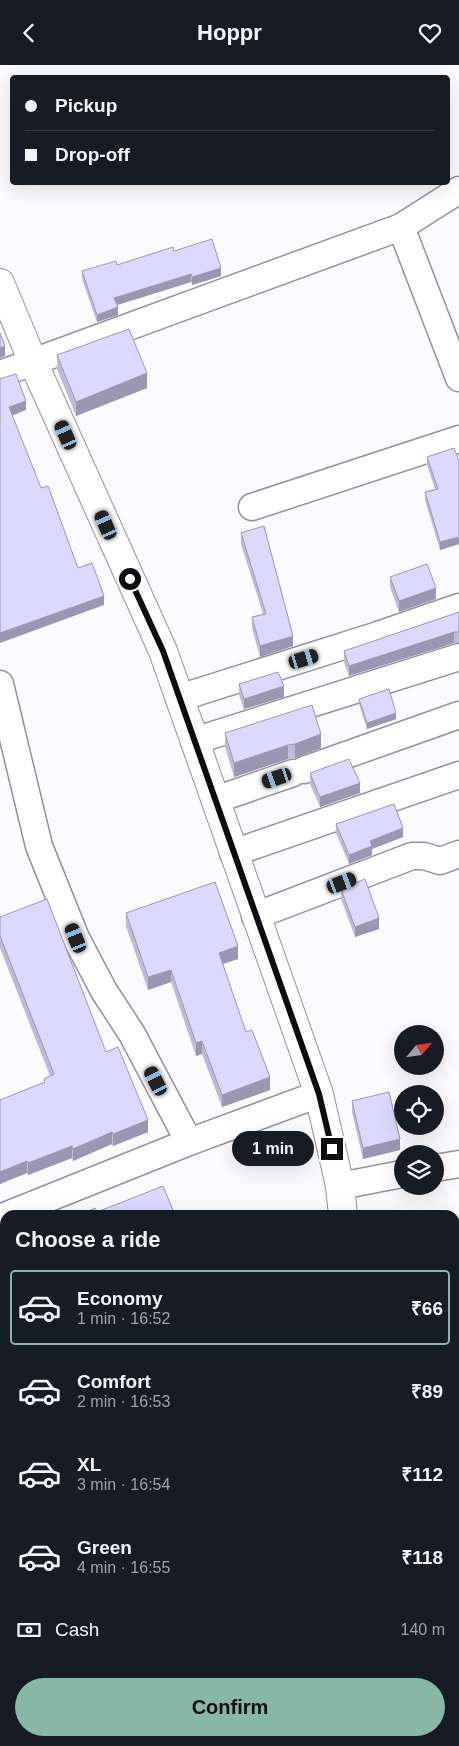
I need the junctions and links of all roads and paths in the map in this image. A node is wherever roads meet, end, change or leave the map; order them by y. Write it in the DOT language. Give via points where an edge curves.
graph roads {
  1 [pos="459,190"];
  2 [pos="401,227"];
  3 [pos="0,283"];
  4 [pos="33,362"];
  5 [pos="0,374"];
  6 [pos="459,378"];
  7 [pos="459,439"];
  8 [pos="252,507"];
  9 [pos="459,607"];
  10 [pos="459,657"];
  11 [pos="0,684"];
  12 [pos="178,698"];
  13 [pos="459,715"];
  14 [pos="194,741"];
  15 [pos="459,775"];
  16 [pos="215,800"];
  17 [pos="233,853"];
  18 [pos="459,854"];
  19 [pos="255,916"];
  20 [pos="319,1094"];
  21 [pos="189,1142"];
  22 [pos="459,1164"];
  23 [pos="444,1166"];
  24 [pos="394,1176"];
  25 [pos="340,1186"];
  26 [pos="19,1210"];
  27 [pos="342,1210"];
  1 -- 2 [label="street"];
  2 -- 4 [label="street"];
  2 -- 6 [label="street"];
  3 -- 4 [label="street"];
  4 -- 5 [label="street"];
  4 -- 12 [label="street" via="163,651"];
  7 -- 8 [label="street"];
  9 -- 12 [label="street" via="375,637"];
  10 -- 14 [label="street"];
  11 -- 21 [label="street" via="39,846 76,938"];
  12 -- 14 [label="street"];
  13 -- 16 [label="street"];
  14 -- 16 [label="street"];
  15 -- 17 [label="street"];
  16 -- 17 [label="street"];
  17 -- 19 [label="street"];
  18 -- 19 [label="street" via="440,861 412,856"];
  19 -- 20 [label="street"];
  20 -- 21 [label="street"];
  20 -- 25 [label="street"];
  21 -- 26 [label="street"];
  22 -- 23 [label="street"];
  24 -- 25 [label="street"];
  25 -- 27 [label="street"];
}
